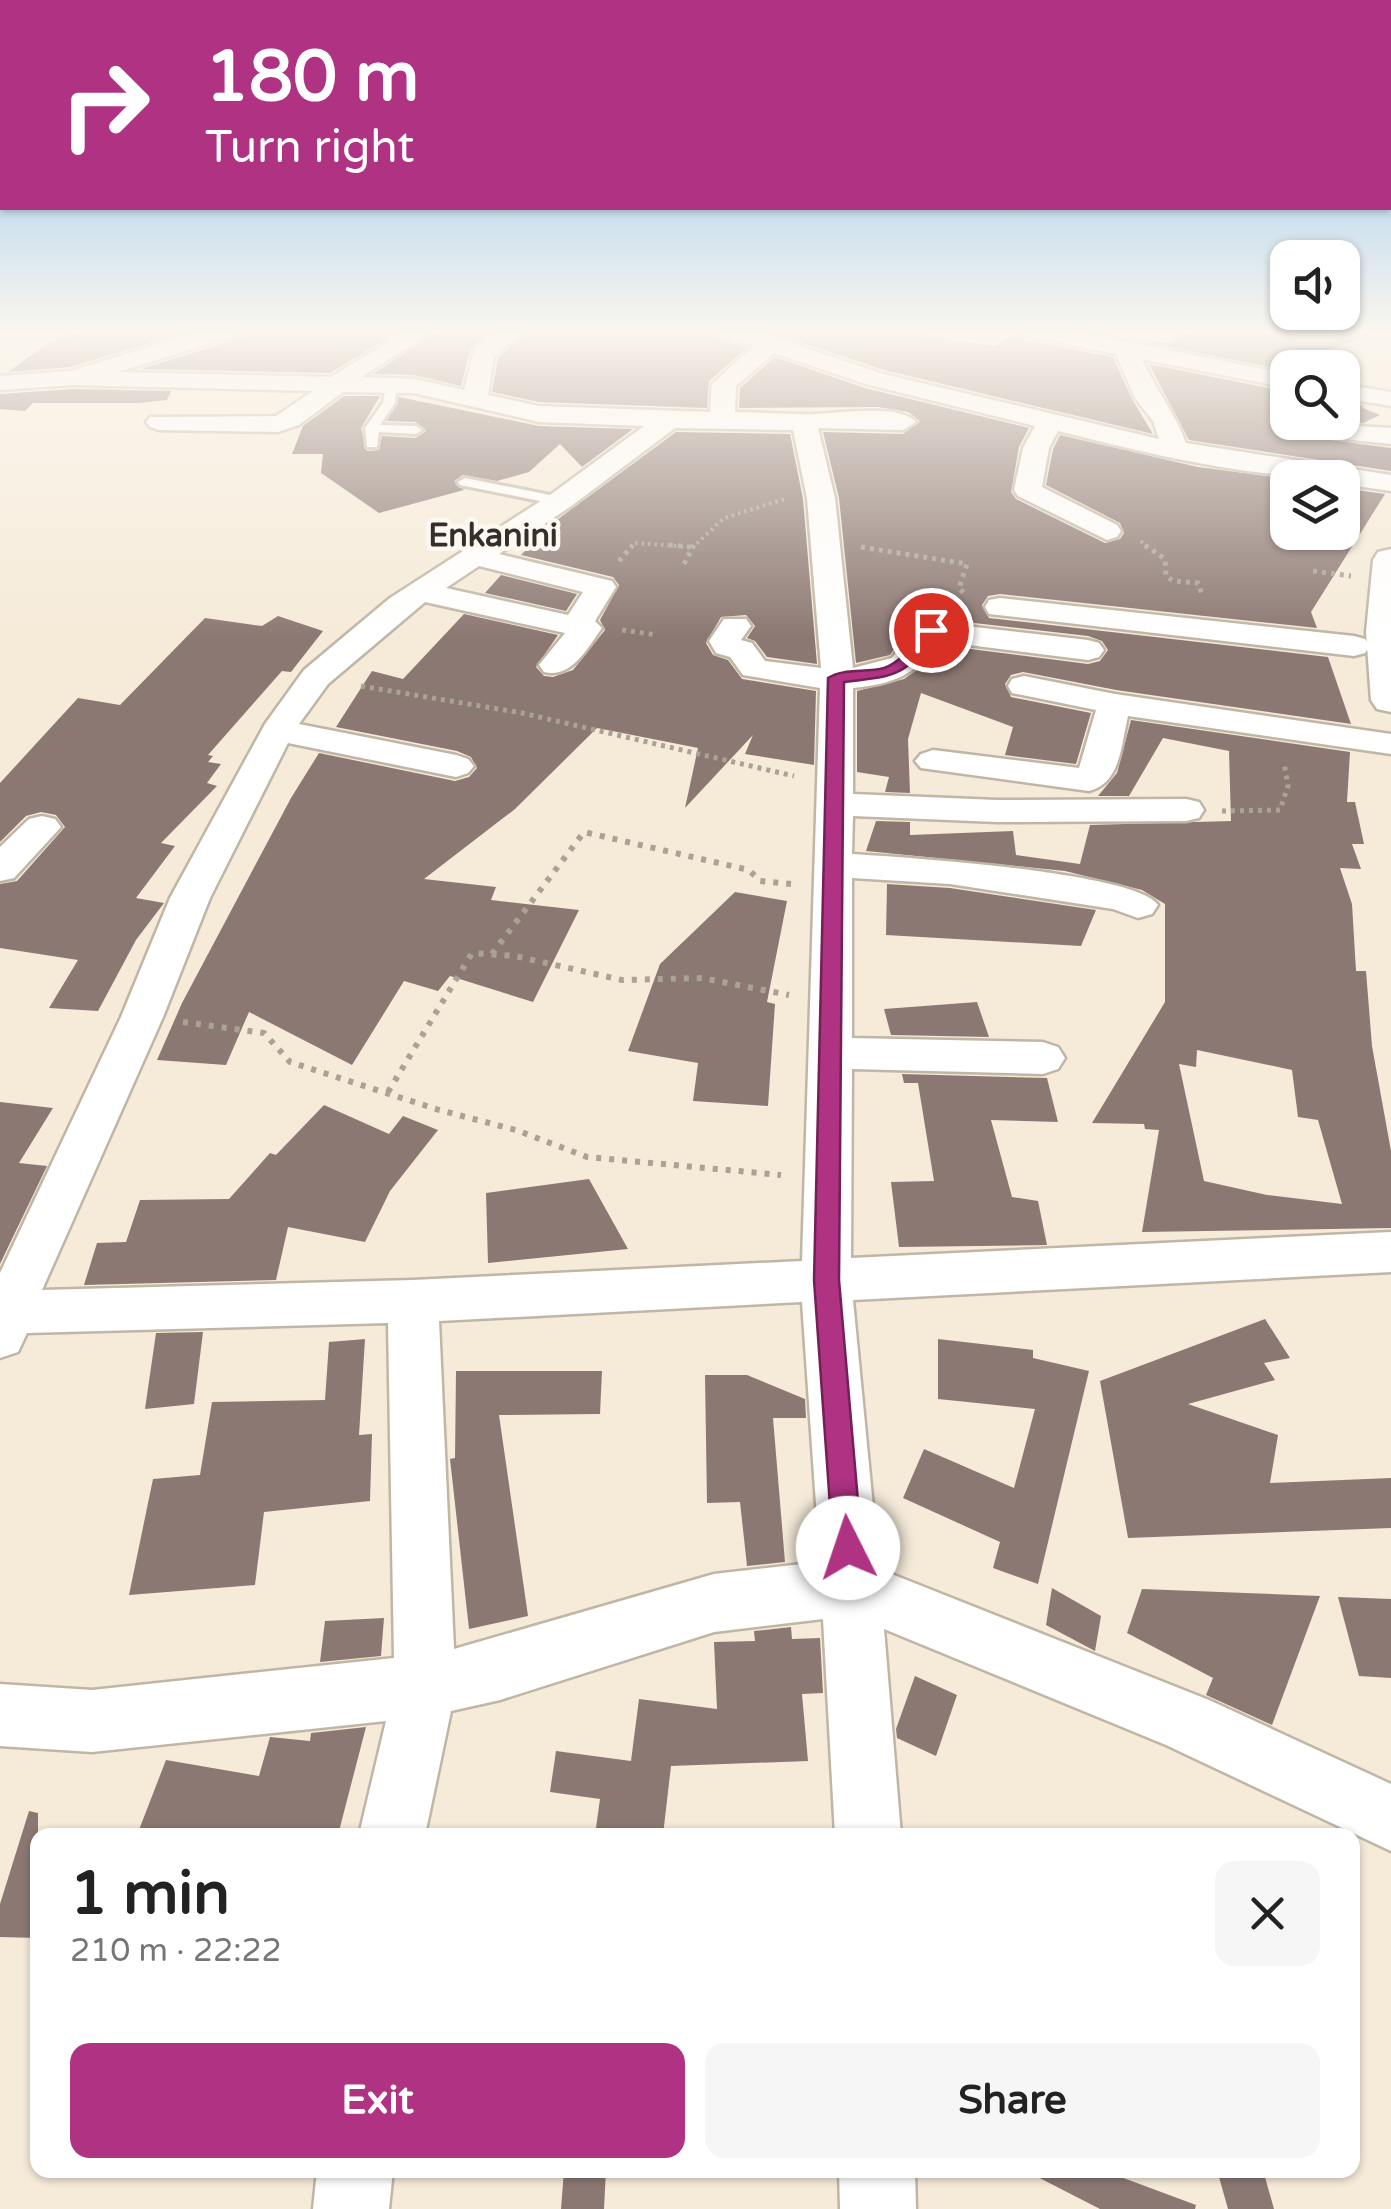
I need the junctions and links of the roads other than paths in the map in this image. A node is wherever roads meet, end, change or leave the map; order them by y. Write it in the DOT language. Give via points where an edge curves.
graph roads {
  1 [pos="371,432"];
  2 [pos="653,432"];
  3 [pos="807,432"];
  4 [pos="1045,432"];
  5 [pos="1098,432"];
  6 [pos="1169,432"];
  7 [pos="1360,434"];
  8 [pos="1391,436"];
  9 [pos="372,444"];
  10 [pos="1175,448"];
  11 [pos="465,482"];
  12 [pos="1391,484"];
  13 [pos="560,501"];
  14 [pos="1107,531"];
  15 [pos="476,557"];
  16 [pos="1381,583"];
  17 [pos="422,592"];
  18 [pos="1000,608"];
  19 [pos="576,626"];
  20 [pos="735,626"];
  21 [pos="1354,646"];
  22 [pos="1088,650"];
  23 [pos="555,666"];
  24 [pos="836,678"];
  25 [pos="1024,686"];
  26 [pos="1391,700"];
  27 [pos="1115,704"];
  28 [pos="276,731"];
  29 [pos="1391,744"];
  30 [pos="934,762"];
  31 [pos="456,766"];
  32 [pos="835,794"];
  33 [pos="1186,810"];
  34 [pos="42,827"];
  35 [pos="0,868"];
  36 [pos="833,877"];
  37 [pos="1138,905"];
  38 [pos="830,1052"];
  39 [pos="1044,1058"];
  40 [pos="20,1240"];
  41 [pos="1391,1252"];
  42 [pos="826,1280"];
  43 [pos="413,1301"];
  44 [pos="4,1324"];
  45 [pos="850,1587"];
  46 [pos="425,1686"];
  47 [pos="0,1715"];
  48 [pos="1391,1818"];
  49 [pos="394,1828"];
  50 [pos="867,1828"];
  51 [pos="354,2178"];
  52 [pos="878,2178"];
  53 [pos="351,2209"];
  54 [pos="878,2209"];
  1 -- 9 [label="lane"];
  2 -- 13 [label="street"];
  3 -- 24 [label="street" via="821,498"];
  4 -- 14 [label="street" via="1028,490"];
  5 -- 10 [label="street"];
  6 -- 10 [label="street"];
  7 -- 8 [label="street"];
  10 -- 12 [label="street"];
  11 -- 13 [label="lane"];
  13 -- 15 [label="street"];
  15 -- 17 [label="street"];
  15 -- 19 [label="street" via="601,586"];
  16 -- 26 [label="street"];
  17 -- 19 [label="street"];
  17 -- 28 [label="street" via="338,654"];
  18 -- 21 [label="street"];
  19 -- 23 [label="street" via="586,628"];
  20 -- 24 [label="street" via="727,646 741,650 754,668"];
  22 -- 24 [label="street" via="931,630 904,664"];
  24 -- 32 [label="street"];
  25 -- 27 [label="street"];
  27 -- 29 [label="street"];
  27 -- 30 [label="street" via="1090,780"];
  28 -- 31 [label="street"];
  28 -- 40 [label="street" via="190,898 142,1017"];
  32 -- 33 [label="street" via="997,811"];
  32 -- 36 [label="street"];
  34 -- 35 [label="street"];
  36 -- 37 [label="street" via="968,874"];
  36 -- 38 [label="street"];
  38 -- 39 [label="street"];
  38 -- 42 [label="street"];
  40 -- 44 [label="street"];
  41 -- 42 [label="street"];
  42 -- 43 [label="street"];
  42 -- 45 [label="street"];
  43 -- 44 [label="street"];
  43 -- 46 [label="street"];
  45 -- 46 [label="street" via="714,1602"];
  45 -- 48 [label="street" via="1187,1722"];
  45 -- 50 [label="street"];
  46 -- 47 [label="street" via="92,1721"];
  46 -- 49 [label="street"];
  51 -- 53 [label="street"];
  52 -- 54 [label="street"];
}
